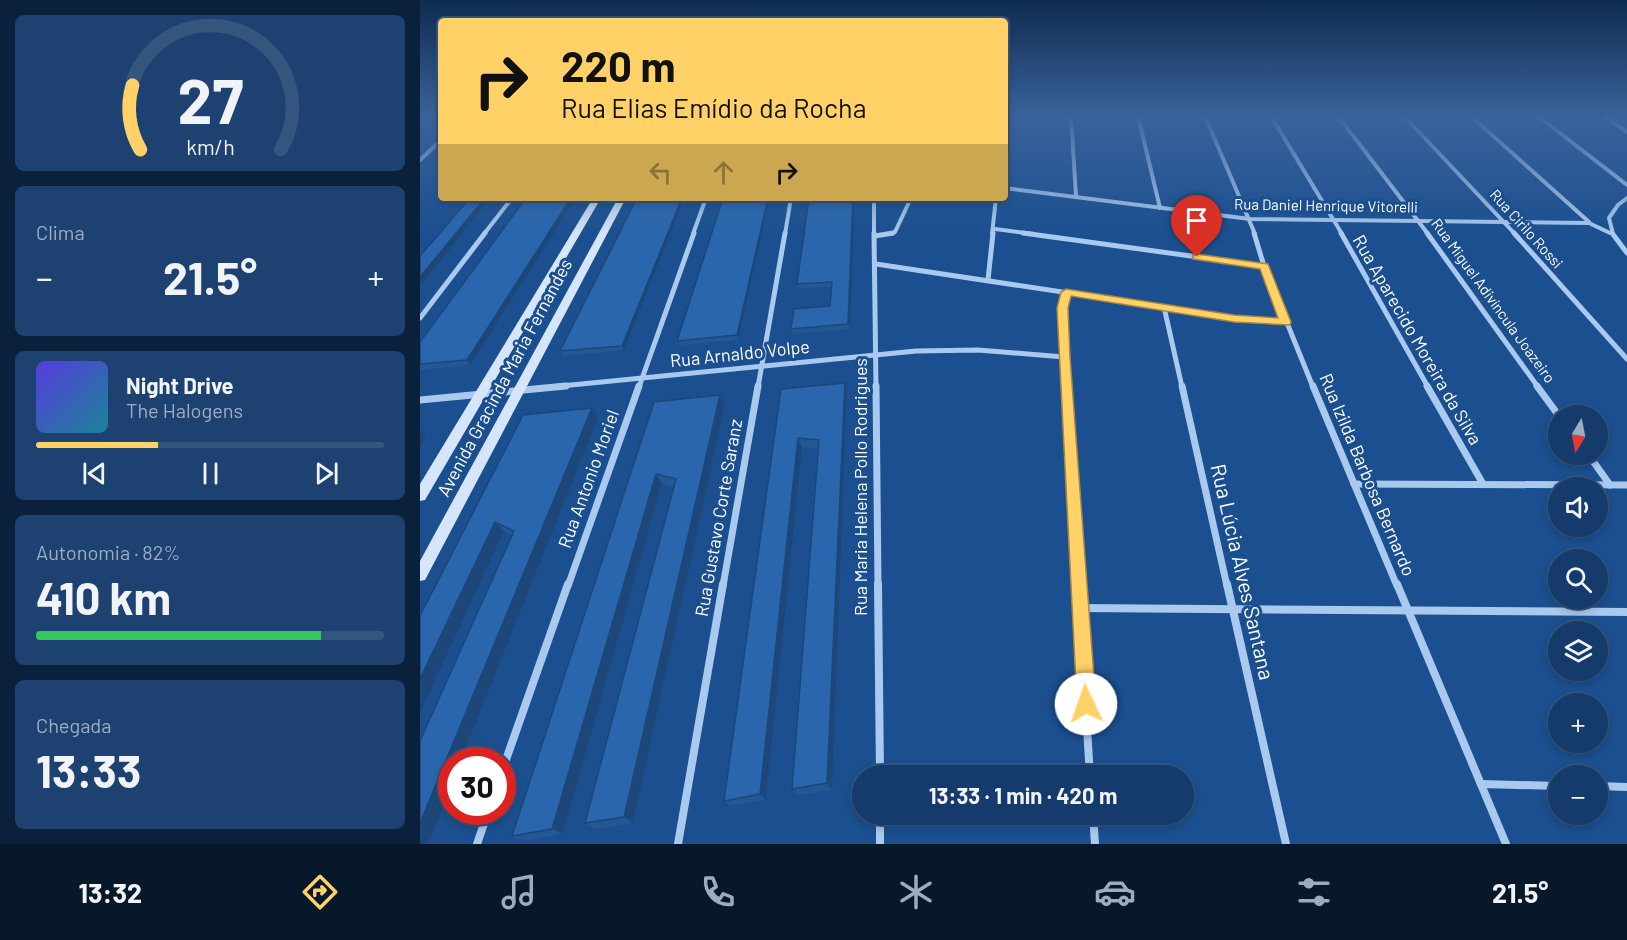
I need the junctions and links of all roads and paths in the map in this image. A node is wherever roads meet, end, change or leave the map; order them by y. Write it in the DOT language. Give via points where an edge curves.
graph roads {
  1 [pos="1073,155"];
  2 [pos="1147,155"];
  3 [pos="1222,155"];
  4 [pos="1295,155"];
  5 [pos="1368,155"];
  6 [pos="1441,155"];
  7 [pos="1514,155"];
  8 [pos="1589,155"];
  9 [pos="1627,185"];
  10 [pos="1008,188"];
  11 [pos="1076,196"];
  12 [pos="1627,198"];
  13 [pos="510,201"];
  14 [pos="595,201"];
  15 [pos="620,201"];
  16 [pos="705,201"];
  17 [pos="790,201"];
  18 [pos="874,201"];
  19 [pos="910,201"];
  20 [pos="996,201"];
  21 [pos="1160,208"];
  22 [pos="1250,219"];
  23 [pos="1333,219"];
  24 [pos="1418,220"];
  25 [pos="1504,222"];
  26 [pos="1589,223"];
  27 [pos="995,229"];
  28 [pos="1610,233"];
  29 [pos="875,236"];
  30 [pos="1627,253"];
  31 [pos="876,264"];
  32 [pos="1264,266"];
  33 [pos="988,280"];
  34 [pos="1066,292"];
  35 [pos="1164,307"];
  36 [pos="420,318"];
  37 [pos="1286,322"];
  38 [pos="876,355"];
  39 [pos="1064,357"];
  40 [pos="1627,359"];
  41 [pos="760,368"];
  42 [pos="642,379"];
  43 [pos="519,391"];
  44 [pos="480,394"];
  45 [pos="420,400"];
  46 [pos="1551,405"];
  47 [pos="1596,465"];
  48 [pos="1354,484"];
  49 [pos="1483,484"];
  50 [pos="1610,485"];
  51 [pos="1627,485"];
  52 [pos="420,496"];
  53 [pos="420,575"];
  54 [pos="1080,608"];
  55 [pos="1232,608"];
  56 [pos="1408,610"];
  57 [pos="1627,612"];
  58 [pos="511,747"];
  59 [pos="880,765"];
  60 [pos="1089,765"];
  61 [pos="1481,784"];
  62 [pos="1548,786"];
  63 [pos="1608,786"];
  64 [pos="1627,787"];
  65 [pos="484,825"];
  66 [pos="880,825"];
  67 [pos="1094,825"];
  68 [pos="477,844"];
  69 [pos="678,844"];
  70 [pos="880,844"];
  71 [pos="1095,844"];
  72 [pos="1286,844"];
  73 [pos="1506,844"];
  1 -- 11 [label="street"];
  2 -- 21 [label="street"];
  3 -- 22 [label="street, Rua Izilda Barbosa Bernardo"];
  4 -- 23 [label="street, Rua Aparecido Moreira da Silva"];
  5 -- 24 [label="street, Rua Miguel Adivíncula Joazeiro"];
  6 -- 25 [label="street, Rua Cirilo Rossi"];
  7 -- 26 [label="street"];
  8 -- 9 [label="street"];
  10 -- 11 [label="street, Rua Daniel Henrique Vitorelli"];
  11 -- 21 [label="street, Rua Daniel Henrique Vitorelli"];
  12 -- 28 [label="street" via="1611,212"];
  13 -- 36 [label="street"];
  14 -- 44 [label="street, Avenida Gracinda Maria Fernandes"];
  15 -- 43 [label="street, Avenida Gracinda Maria Fernandes"];
  16 -- 42 [label="street, Rua Antonio Moriel"];
  17 -- 41 [label="street, Rua Gustavo Corte Saranz"];
  18 -- 29 [label="street, Rua Maria Helena Pollo Rodrigues"];
  19 -- 29 [label="street" via="895,232"];
  20 -- 27 [label="street"];
  21 -- 22 [label="street, Rua Daniel Henrique Vitorelli"];
  22 -- 23 [label="street, Rua Daniel Henrique Vitorelli"];
  22 -- 32 [label="street, Rua Izilda Barbosa Bernardo"];
  23 -- 24 [label="street, Rua Daniel Henrique Vitorelli"];
  23 -- 49 [label="street, Rua Aparecido Moreira da Silva"];
  24 -- 25 [label="street, Rua Daniel Henrique Vitorelli"];
  24 -- 46 [label="street, Rua Miguel Adivíncula Joazeiro"];
  25 -- 26 [label="street, Rua Daniel Henrique Vitorelli"];
  25 -- 40 [label="street, Rua Cirilo Rossi"];
  26 -- 28 [label="street, Rua Daniel Henrique Vitorelli"];
  27 -- 32 [label="street"];
  27 -- 33 [label="street"];
  28 -- 30 [label="street"];
  29 -- 31 [label="street, Rua Maria Helena Pollo Rodrigues"];
  31 -- 33 [label="street"];
  31 -- 38 [label="street, Rua Maria Helena Pollo Rodrigues"];
  32 -- 37 [label="street, Rua Izilda Barbosa Bernardo"];
  33 -- 34 [label="street"];
  34 -- 35 [label="street"];
  34 -- 39 [label="street" via="1062,308"];
  35 -- 37 [label="street"];
  35 -- 55 [label="street, Rua Lúcia Alves Santana"];
  37 -- 48 [label="street, Rua Izilda Barbosa Bernardo"];
  38 -- 39 [label="street, Rua Arnaldo Volpe" via="949,350"];
  38 -- 41 [label="street, Rua Arnaldo Volpe"];
  38 -- 59 [label="street, Rua Maria Helena Pollo Rodrigues"];
  39 -- 54 [label="street"];
  41 -- 42 [label="street, Rua Arnaldo Volpe"];
  41 -- 69 [label="street, Rua Gustavo Corte Saranz"];
  42 -- 43 [label="street, Rua Arnaldo Volpe"];
  42 -- 58 [label="street, Rua Antonio Moriel"];
  43 -- 44 [label="street, Rua Arnaldo Volpe"];
  43 -- 53 [label="street, Avenida Gracinda Maria Fernandes"];
  44 -- 45 [label="street, Rua Arnaldo Volpe"];
  44 -- 52 [label="street, Avenida Gracinda Maria Fernandes"];
  47 -- 50 [label="street"];
  48 -- 49 [label="street"];
  48 -- 56 [label="street, Rua Izilda Barbosa Bernardo"];
  49 -- 50 [label="street"];
  50 -- 51 [label="street"];
  54 -- 55 [label="street"];
  54 -- 60 [label="street"];
  55 -- 56 [label="street"];
  55 -- 72 [label="street, Rua Lúcia Alves Santana"];
  56 -- 57 [label="street"];
  56 -- 61 [label="street, Rua Izilda Barbosa Bernardo"];
  61 -- 62 [label="street"];
  61 -- 73 [label="street, Rua Izilda Barbosa Bernardo"];
  63 -- 64 [label="street"];
  65 -- 68 [label="street"];
  66 -- 70 [label="street"];
  67 -- 71 [label="street"];
}
